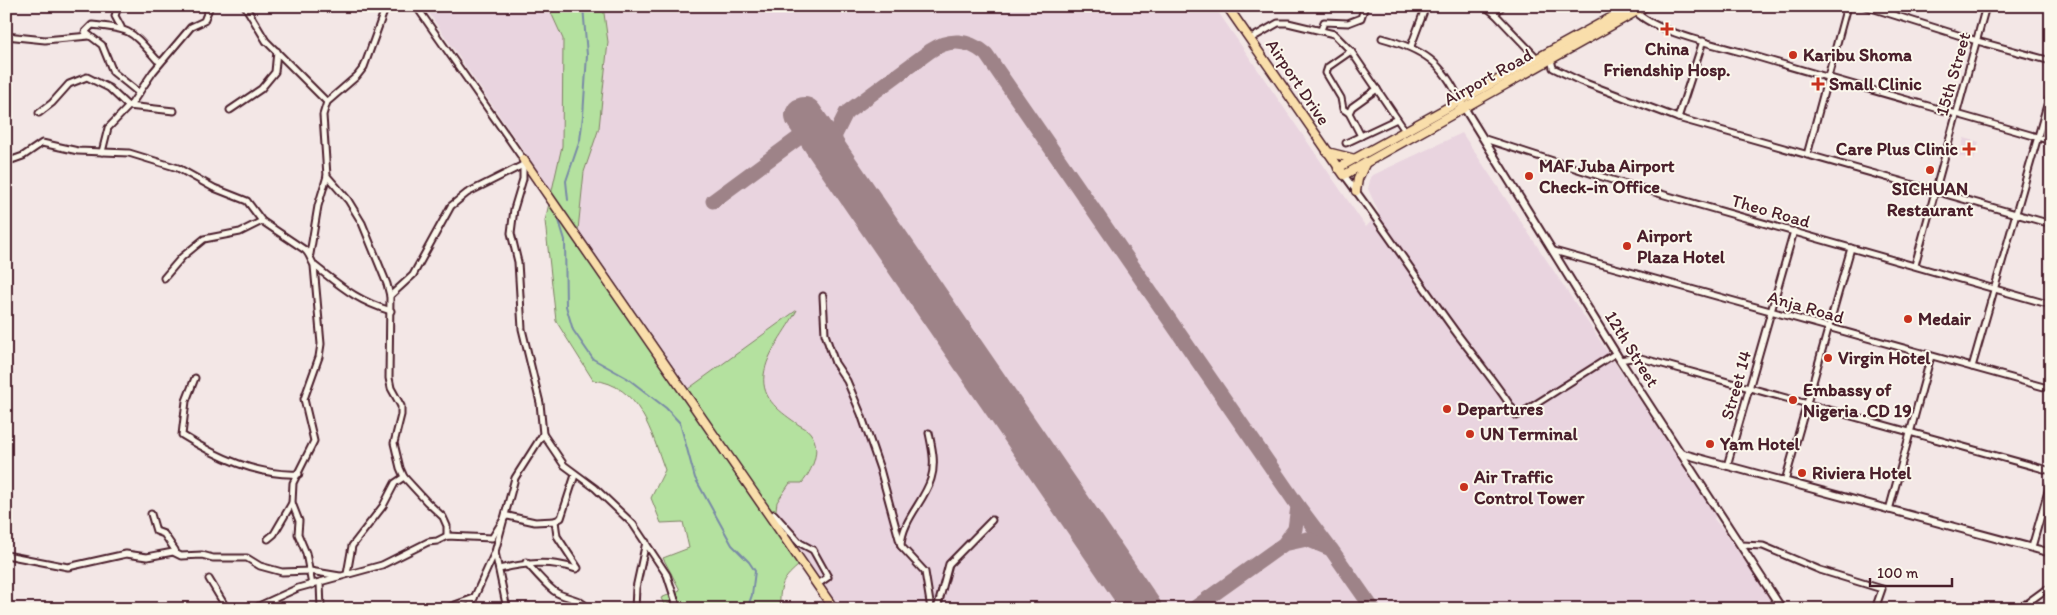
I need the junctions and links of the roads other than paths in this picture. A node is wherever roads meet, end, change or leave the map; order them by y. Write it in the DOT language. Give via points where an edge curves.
graph roads {
  1 [pos="118,6"];
  2 [pos="210,6"];
  3 [pos="245,6"];
  4 [pos="386,6"];
  5 [pos="416,6"];
  6 [pos="1227,6"];
  7 [pos="1365,6"];
  8 [pos="1426,6"];
  9 [pos="1485,6"];
  10 [pos="1502,6"];
  11 [pos="1609,6"];
  12 [pos="1646,6"];
  13 [pos="1847,6"];
  14 [pos="1865,6"];
  15 [pos="1986,6"];
  16 [pos="1634,9"];
  17 [pos="1495,14"];
  18 [pos="1615,16"];
  19 [pos="121,27"];
  20 [pos="1321,30"];
  21 [pos="6,36"];
  22 [pos="89,36"];
  23 [pos="1382,38"];
  24 [pos="1250,39"];
  25 [pos="1703,41"];
  26 [pos="1977,41"];
  27 [pos="1411,46"];
  28 [pos="276,51"];
  29 [pos="1351,51"];
  30 [pos="1537,58"];
  31 [pos="1551,59"];
  32 [pos="2051,61"];
  33 [pos="161,62"];
  34 [pos="1829,79"];
  35 [pos="1377,89"];
  36 [pos="2051,91"];
  37 [pos="139,93"];
  38 [pos="328,102"];
  39 [pos="1462,105"];
  40 [pos="128,106"];
  41 [pos="230,110"];
  42 [pos="174,111"];
  43 [pos="39,113"];
  44 [pos="1349,113"];
  45 [pos="1955,115"];
  46 [pos="1678,118"];
  47 [pos="1397,119"];
  48 [pos="1406,132"];
  49 [pos="1361,136"];
  50 [pos="2037,137"];
  51 [pos="1485,139"];
  52 [pos="2051,141"];
  53 [pos="1346,143"];
  54 [pos="102,152"];
  55 [pos="1328,152"];
  56 [pos="1807,155"];
  57 [pos="1355,159"];
  58 [pos="6,162"];
  59 [pos="523,162"];
  60 [pos="1366,162"];
  61 [pos="1338,168"];
  62 [pos="1344,175"];
  63 [pos="327,176"];
  64 [pos="1356,191"];
  65 [pos="1935,191"];
  66 [pos="2015,213"];
  67 [pos="262,221"];
  68 [pos="2051,224"];
  69 [pos="1794,231"];
  70 [pos="1851,248"];
  71 [pos="1554,251"];
  72 [pos="310,254"];
  73 [pos="1915,265"];
  74 [pos="314,266"];
  75 [pos="164,278"];
  76 [pos="1995,288"];
  77 [pos="390,296"];
  78 [pos="823,296"];
  79 [pos="2051,306"];
  80 [pos="391,311"];
  81 [pos="1772,312"];
  82 [pos="1828,327"];
  83 [pos="1616,353"];
  84 [pos="1932,356"];
  85 [pos="1620,360"];
  86 [pos="1972,367"];
  87 [pos="195,378"];
  88 [pos="1750,388"];
  89 [pos="2051,389"];
  90 [pos="1808,404"];
  91 [pos="929,433"];
  92 [pos="1911,433"];
  93 [pos="543,434"];
  94 [pos="1680,453"];
  95 [pos="1727,466"];
  96 [pos="2051,471"];
  97 [pos="299,474"];
  98 [pos="575,475"];
  99 [pos="404,477"];
  100 [pos="1785,481"];
  101 [pos="2051,481"];
  102 [pos="292,503"];
  103 [pos="1889,510"];
  104 [pos="151,514"];
  105 [pos="774,514"];
  106 [pos="505,517"];
  107 [pos="992,520"];
  108 [pos="555,521"];
  109 [pos="447,536"];
  110 [pos="268,539"];
  111 [pos="646,542"];
  112 [pos="1742,545"];
  113 [pos="901,546"];
  114 [pos="2032,547"];
  115 [pos="174,550"];
  116 [pos="495,552"];
  117 [pos="2051,553"];
  118 [pos="6,555"];
  119 [pos="526,562"];
  120 [pos="499,569"];
  121 [pos="310,571"];
  122 [pos="347,574"];
  123 [pos="340,576"];
  124 [pos="209,579"];
  125 [pos="820,582"];
  126 [pos="320,583"];
  127 [pos="312,585"];
  128 [pos="2051,589"];
  129 [pos="474,598"];
  130 [pos="828,605"];
  131 [pos="677,606"];
  132 [pos="227,609"];
  133 [pos="252,609"];
  134 [pos="321,609"];
  135 [pos="444,609"];
  136 [pos="469,609"];
  137 [pos="507,609"];
  138 [pos="588,609"];
  139 [pos="635,609"];
  140 [pos="667,609"];
  141 [pos="834,609"];
  142 [pos="931,609"];
  143 [pos="936,609"];
  144 [pos="1782,609"];
  145 [pos="1875,609"];
  146 [pos="2019,609"];
  1 -- 19 [label="street" via="115,16"];
  2 -- 33 [label="street" via="204,21 191,28"];
  3 -- 28 [label="street" via="254,24"];
  4 -- 38 [label="street" via="364,67"];
  5 -- 59 [label="street"];
  6 -- 24 [label="main road, Airport Drive"];
  7 -- 20 [label="street" via="1361,18 1348,23 1324,22"];
  8 -- 27 [label="street"];
  9 -- 17 [label="street"];
  10 -- 17 [label="street"];
  11 -- 18 [label="street"];
  12 -- 16 [label="main road, Airport Road"];
  13 -- 34 [label="street"];
  14 -- 26 [label="street"];
  15 -- 26 [label="street, 15th Street"];
  16 -- 18 [label="main road, Airport Road"];
  16 -- 25 [label="street" via="1651,24"];
  16 -- 31 [label="main road, Airport Road"];
  17 -- 30 [label="street"];
  18 -- 30 [label="main road, Airport Road"];
  19 -- 22 [label="street" via="92,24 85,32"];
  19 -- 33 [label="street" via="133,34"];
  20 -- 24 [label="street" via="1278,23"];
  20 -- 29 [label="street" via="1334,34"];
  21 -- 22 [label="street" via="45,40"];
  22 -- 37 [label="street" via="102,45 113,72"];
  23 -- 27 [label="street"];
  24 -- 55 [label="main road, Airport Drive"];
  25 -- 34 [label="street"];
  25 -- 46 [label="street"];
  26 -- 32 [label="street"];
  26 -- 45 [label="street, 15th Street"];
  27 -- 39 [label="street" via="1426,55 1440,70"];
  28 -- 38 [label="street"];
  28 -- 41 [label="street" via="275,72 261,89"];
  29 -- 35 [label="street"];
  29 -- 44 [label="street" via="1326,70 1342,98 1343,109"];
  30 -- 39 [label="main road, Airport Road"];
  31 -- 39 [label="main road, Airport Road"];
  31 -- 46 [label="street" via="1553,68 1580,81"];
  33 -- 37 [label="street"];
  34 -- 45 [label="street"];
  34 -- 56 [label="street"];
  35 -- 44 [label="street" via="1352,107"];
  35 -- 47 [label="street"];
  36 -- 50 [label="street"];
  37 -- 40 [label="street"];
  38 -- 63 [label="street" via="323,115"];
  39 -- 48 [label="main road, Airport Road"];
  39 -- 51 [label="street, 12th Street"];
  39 -- 60 [label="main road, Airport Road"];
  40 -- 42 [label="street"];
  40 -- 43 [label="street" via="109,88 87,77 69,84"];
  40 -- 54 [label="street" via="108,128"];
  44 -- 49 [label="street"];
  45 -- 50 [label="street"];
  45 -- 65 [label="street, 15th Street"];
  46 -- 56 [label="street"];
  47 -- 48 [label="street"];
  47 -- 49 [label="street"];
  48 -- 57 [label="main road, Airport Road"];
  49 -- 53 [label="street"];
  50 -- 52 [label="street"];
  50 -- 66 [label="street"];
  51 -- 69 [label="street, Theo Road" via="1612,180"];
  51 -- 71 [label="street, 12th Street"];
  54 -- 58 [label="street" via="62,149 42,143 24,156"];
  54 -- 67 [label="street" via="129,153 178,168 214,188 247,201"];
  55 -- 57 [label="main road"];
  55 -- 61 [label="main road, Airport Drive"];
  56 -- 65 [label="street"];
  57 -- 61 [label="main road, Airport Road"];
  59 -- 77 [label="street" via="466,193 451,206 412,275"];
  59 -- 93 [label="street" via="522,186 514,209 511,233 518,262 522,330 540,403"];
  59 -- 130 [label="main road"];
  60 -- 62 [label="main road, Airport Road"];
  60 -- 64 [label="main road"];
  61 -- 62 [label="main road, Airport Drive"];
  62 -- 64 [label="street"];
  63 -- 72 [label="street"];
  63 -- 77 [label="street" via="348,200 362,223"];
  64 -- 83 [label="street" via="1517,416"];
  65 -- 66 [label="street"];
  65 -- 73 [label="street, 15th Street"];
  66 -- 68 [label="street"];
  66 -- 76 [label="street"];
  67 -- 72 [label="street"];
  67 -- 75 [label="street" via="240,232 204,239"];
  69 -- 70 [label="street, Theo Road"];
  69 -- 81 [label="street, Street 14"];
  70 -- 73 [label="street, Theo Road"];
  70 -- 82 [label="street"];
  71 -- 81 [label="street, Anja Road"];
  71 -- 83 [label="street, 12th Street"];
  72 -- 74 [label="street"];
  73 -- 76 [label="street, Theo Road"];
  74 -- 80 [label="street" via="356,298"];
  74 -- 97 [label="street" via="321,344 304,400 314,441"];
  76 -- 79 [label="street, Theo Road"];
  76 -- 86 [label="street"];
  77 -- 80 [label="street"];
  78 -- 113 [label="street" via="824,334 861,414"];
  80 -- 99 [label="street" via="388,378 401,406 402,416 394,443"];
  81 -- 82 [label="street, Anja Road"];
  81 -- 88 [label="street, Street 14"];
  82 -- 84 [label="street, Anja Road"];
  82 -- 90 [label="street"];
  83 -- 85 [label="street, 12th Street"];
  84 -- 86 [label="street, Anja Road"];
  84 -- 92 [label="street"];
  85 -- 88 [label="street" via="1637,356"];
  85 -- 94 [label="street, 12th Street"];
  86 -- 89 [label="street, Anja Road"];
  87 -- 97 [label="street" via="186,401 182,435 257,471"];
  88 -- 90 [label="street"];
  88 -- 95 [label="street, Street 14"];
  90 -- 92 [label="street"];
  90 -- 100 [label="street"];
  91 -- 113 [label="street" via="934,454 933,474 906,526"];
  92 -- 96 [label="street"];
  92 -- 103 [label="street"];
  93 -- 98 [label="street" via="564,466"];
  93 -- 106 [label="street" via="515,478"];
  94 -- 95 [label="street"];
  94 -- 112 [label="street, 12th Street"];
  95 -- 100 [label="street"];
  97 -- 102 [label="street" via="293,483"];
  98 -- 108 [label="street" via="561,518"];
  98 -- 111 [label="street" via="609,501"];
  99 -- 109 [label="street" via="443,517"];
  99 -- 122 [label="street" via="395,482 383,506 352,546"];
  100 -- 103 [label="street"];
  101 -- 114 [label="street"];
  102 -- 110 [label="street"];
  102 -- 121 [label="street"];
  103 -- 114 [label="street"];
  104 -- 115 [label="street" via="156,530 164,534"];
  105 -- 125 [label="street" via="800,543 813,550 822,563 828,577"];
  106 -- 108 [label="street" via="535,522"];
  106 -- 109 [label="street" via="492,538"];
  106 -- 116 [label="street"];
  107 -- 143 [label="street" via="949,564"];
  108 -- 119 [label="street" via="557,536 577,568"];
  109 -- 122 [label="street" via="382,565"];
  111 -- 131 [label="street" via="667,575"];
  111 -- 139 [label="street"];
  112 -- 144 [label="street, 12th Street"];
  112 -- 145 [label="street" via="1763,546 1820,570 1882,589"];
  113 -- 142 [label="street" via="925,572"];
  114 -- 117 [label="street"];
  116 -- 120 [label="street"];
  116 -- 129 [label="street"];
  118 -- 121 [label="street" via="68,567 126,554 147,557 173,552 181,556 247,558 260,566 282,572"];
  119 -- 120 [label="street"];
  119 -- 138 [label="street" via="553,590 581,600"];
  120 -- 137 [label="street"];
  121 -- 123 [label="street"];
  121 -- 127 [label="street"];
  122 -- 123 [label="street"];
  123 -- 126 [label="street"];
  124 -- 132 [label="street"];
  126 -- 127 [label="street"];
  126 -- 134 [label="street"];
  127 -- 133 [label="street"];
  128 -- 146 [label="street"];
  129 -- 135 [label="street"];
  129 -- 136 [label="street"];
  130 -- 141 [label="main road"];
  131 -- 140 [label="street"];
}
